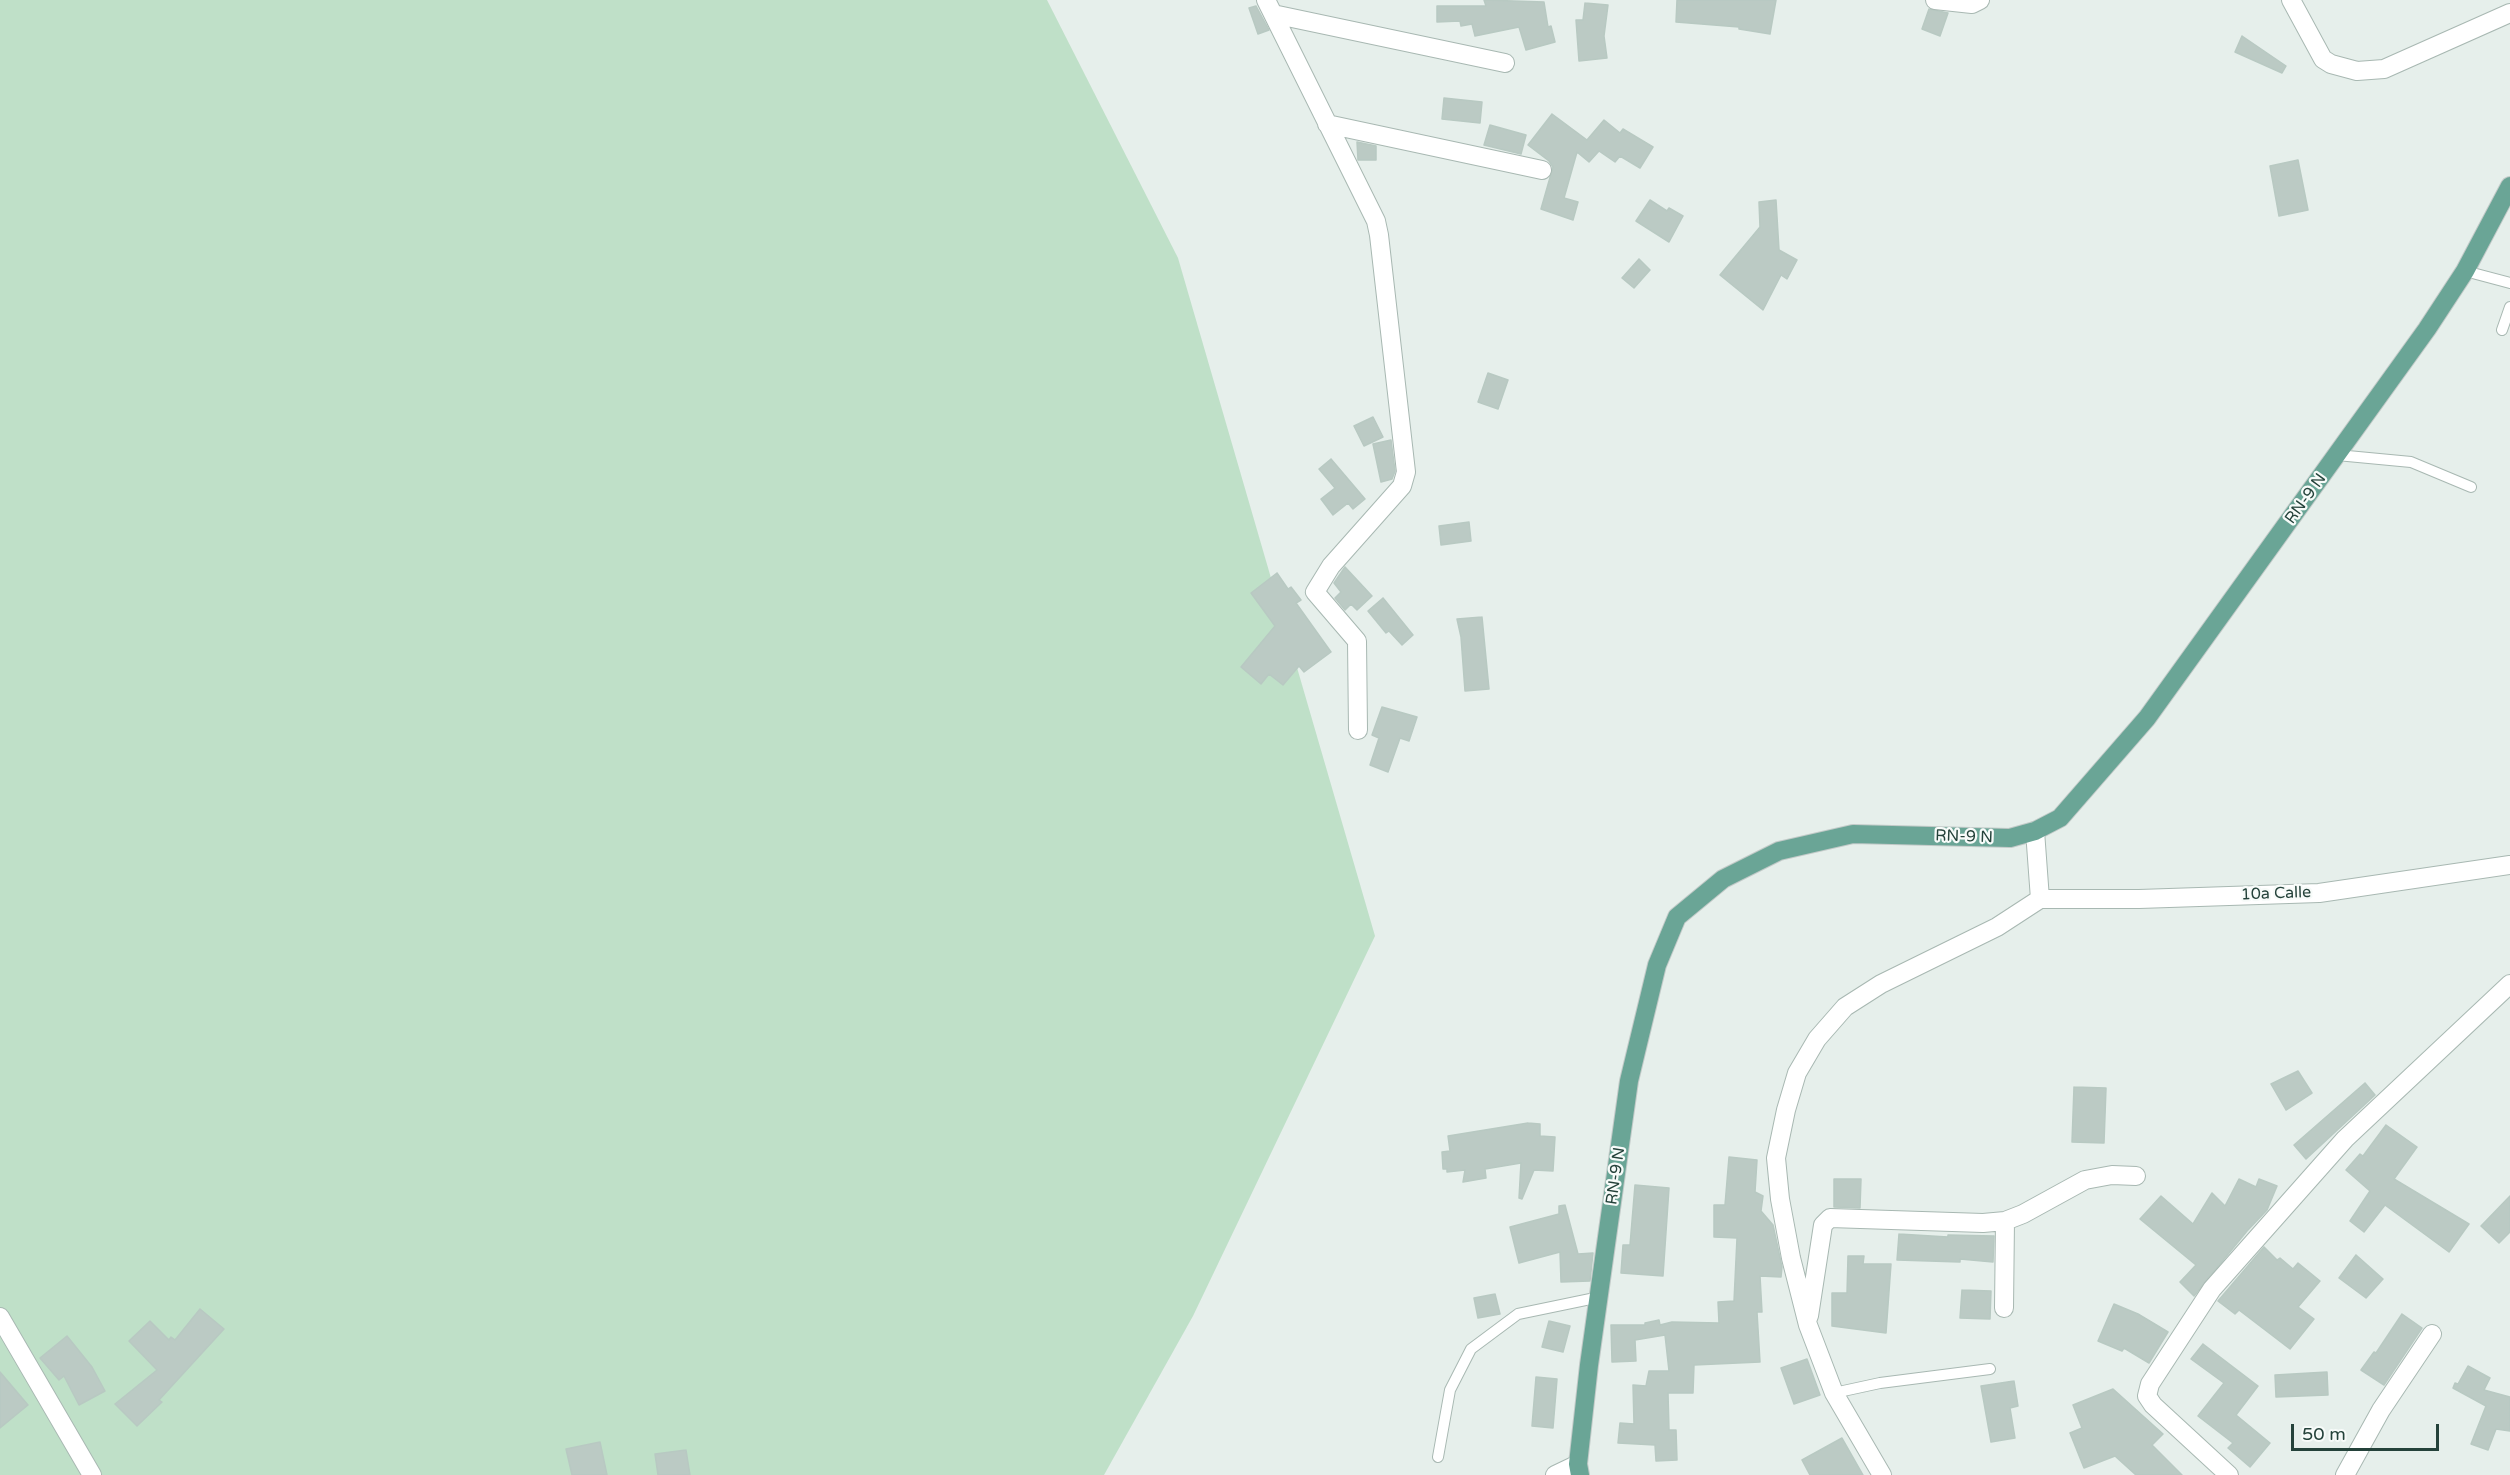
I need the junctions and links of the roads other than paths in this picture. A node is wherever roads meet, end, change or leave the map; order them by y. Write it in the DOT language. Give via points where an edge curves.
graph roads {
  1 [pos="1935,0"];
  2 [pos="1980,0"];
  3 [pos="2291,0"];
  4 [pos="1270,7"];
  5 [pos="2510,13"];
  6 [pos="1505,63"];
  7 [pos="1327,124"];
  8 [pos="1542,170"];
  9 [pos="2510,186"];
  10 [pos="2506,207"];
  11 [pos="2465,271"];
  12 [pos="2510,283"];
  13 [pos="2510,307"];
  14 [pos="2502,330"];
  15 [pos="2337,455"];
  16 [pos="2471,487"];
  17 [pos="1358,730"];
  18 [pos="2036,831"];
  19 [pos="2510,865"];
  20 [pos="2040,899"];
  21 [pos="2510,984"];
  22 [pos="2136,1176"];
  23 [pos="2005,1221"];
  24 [pos="1600,1297"];
  25 [pos="2004,1308"];
  26 [pos="0,1317"];
  27 [pos="1808,1325"];
  28 [pos="2432,1334"];
  29 [pos="1990,1369"];
  30 [pos="1834,1393"];
  31 [pos="1438,1457"];
  32 [pos="1579,1469"];
  33 [pos="92,1475"];
  34 [pos="1555,1475"];
  35 [pos="1881,1475"];
  36 [pos="2229,1475"];
  37 [pos="2345,1475"];
  1 -- 2 [label="street" via="1972,4"];
  3 -- 5 [label="street" via="2323,59 2357,72 2384,69"];
  4 -- 6 [label="street"];
  4 -- 7 [label="street"];
  7 -- 8 [label="street"];
  7 -- 17 [label="street" via="1376,221 1406,472 1402,486 1331,566 1315,592 1357,641"];
  9 -- 10 [label="main road, RN-9 N"];
  10 -- 11 [label="main road, RN-9 N"];
  11 -- 12 [label="lane"];
  11 -- 15 [label="main road, RN-9 N"];
  13 -- 14 [label="lane"];
  15 -- 16 [label="lane" via="2411,462"];
  15 -- 18 [label="main road, RN-9 N" via="2147,718 2060,818"];
  18 -- 20 [label="street"];
  18 -- 24 [label="main road, RN-9 N" via="2010,838 1852,834 1790,848 1723,879 1677,917 1657,965 1629,1081"];
  19 -- 20 [label="street, 10a Calle" via="2319,893"];
  20 -- 27 [label="street" via="1997,927 1881,984 1845,1007 1817,1039 1797,1073 1776,1158 1779,1199"];
  21 -- 36 [label="street" via="2345,1139 2212,1289 2150,1384 2147,1396 2153,1405"];
  22 -- 23 [label="street" via="2085,1180"];
  23 -- 25 [label="street"];
  23 -- 27 [label="street" via="1830,1218 1823,1225"];
  24 -- 31 [label="lane" via="1518,1314 1471,1349 1450,1390"];
  24 -- 32 [label="main road, RN-9 N"];
  26 -- 33 [label="street"];
  27 -- 30 [label="street"];
  28 -- 37 [label="street" via="2381,1410"];
  29 -- 30 [label="lane"];
  30 -- 35 [label="street"];
  32 -- 34 [label="street"];
}
